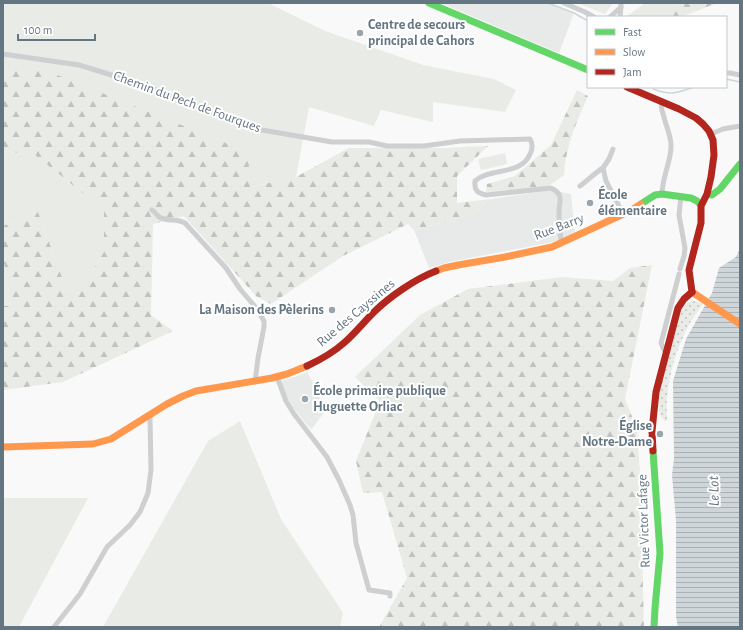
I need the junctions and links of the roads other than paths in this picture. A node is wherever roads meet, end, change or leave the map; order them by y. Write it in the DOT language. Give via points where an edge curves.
graph roads {
  1 [pos="429,3"];
  2 [pos="564,3"];
  3 [pos="621,5"];
  4 [pos="592,16"];
  5 [pos="611,16"];
  6 [pos="620,16"];
  7 [pos="3,54"];
  8 [pos="587,70"];
  9 [pos="727,73"];
  10 [pos="740,75"];
  11 [pos="629,88"];
  12 [pos="660,102"];
  13 [pos="740,126"];
  14 [pos="711,134"];
  15 [pos="613,149"];
  16 [pos="740,164"];
  17 [pos="603,168"];
  18 [pos="580,186"];
  19 [pos="662,194"];
  20 [pos="708,194"];
  21 [pos="681,196"];
  22 [pos="701,205"];
  23 [pos="152,210"];
  24 [pos="624,214"];
  25 [pos="562,243"];
  26 [pos="471,262"];
  27 [pos="692,292"];
  28 [pos="740,324"];
  29 [pos="667,352"];
  30 [pos="277,377"];
  31 [pos="255,382"];
  32 [pos="148,415"];
  33 [pos="3,447"];
  34 [pos="390,596"];
  35 [pos="54,627"];
  36 [pos="654,627"];
  1 -- 8 [label="main road"];
  2 -- 4 [label="street"];
  3 -- 5 [label="street"];
  3 -- 6 [label="street"];
  7 -- 25 [label="street, Chemin du Pech de Fourques" via="79,65 144,85 256,129 332,142 424,146 460,141 530,139 533,143 529,158 513,169 484,175 475,180 476,190 486,195 551,188 555,190 560,197"];
  9 -- 10 [label="street"];
  11 -- 12 [label="main road"];
  12 -- 14 [label="main road" via="687,113 705,126"];
  12 -- 19 [label="street" via="671,147"];
  13 -- 14 [label="street"];
  14 -- 20 [label="main road" via="714,150"];
  15 -- 17 [label="street"];
  16 -- 20 [label="main road" via="720,189 712,195"];
  17 -- 18 [label="street"];
  17 -- 24 [label="street" via="606,181"];
  19 -- 21 [label="main road"];
  19 -- 24 [label="main road, Rue Barry" via="649,198"];
  20 -- 22 [label="main road"];
  21 -- 22 [label="main road" via="691,198"];
  21 -- 29 [label="street" via="678,215 685,248 661,343"];
  22 -- 27 [label="main road" via="702,217 689,270"];
  23 -- 31 [label="street" via="159,217 185,223 226,268 264,321"];
  24 -- 25 [label="main road, Rue Barry"];
  25 -- 26 [label="main road, Rue Barry"];
  26 -- 30 [label="main road, Rue des Cayssines" via="426,275 392,297 343,344 308,366"];
  27 -- 28 [label="main road"];
  27 -- 29 [label="main road, Rue Victor Lafage" via="678,308"];
  29 -- 36 [label="main road, Rue Victor Lafage" via="656,390 652,431 660,553"];
  30 -- 31 [label="main road, Rue des Cayssines"];
  30 -- 34 [label="street" via="286,401 327,457 350,505 356,543 370,590 390,593"];
  31 -- 32 [label="main road, Rue des Cayssines" via="183,396"];
  32 -- 33 [label="main road, Rue des Cayssines" via="111,439 93,444"];
  32 -- 35 [label="street" via="151,470 148,493 140,512 107,546 80,594"];
}
